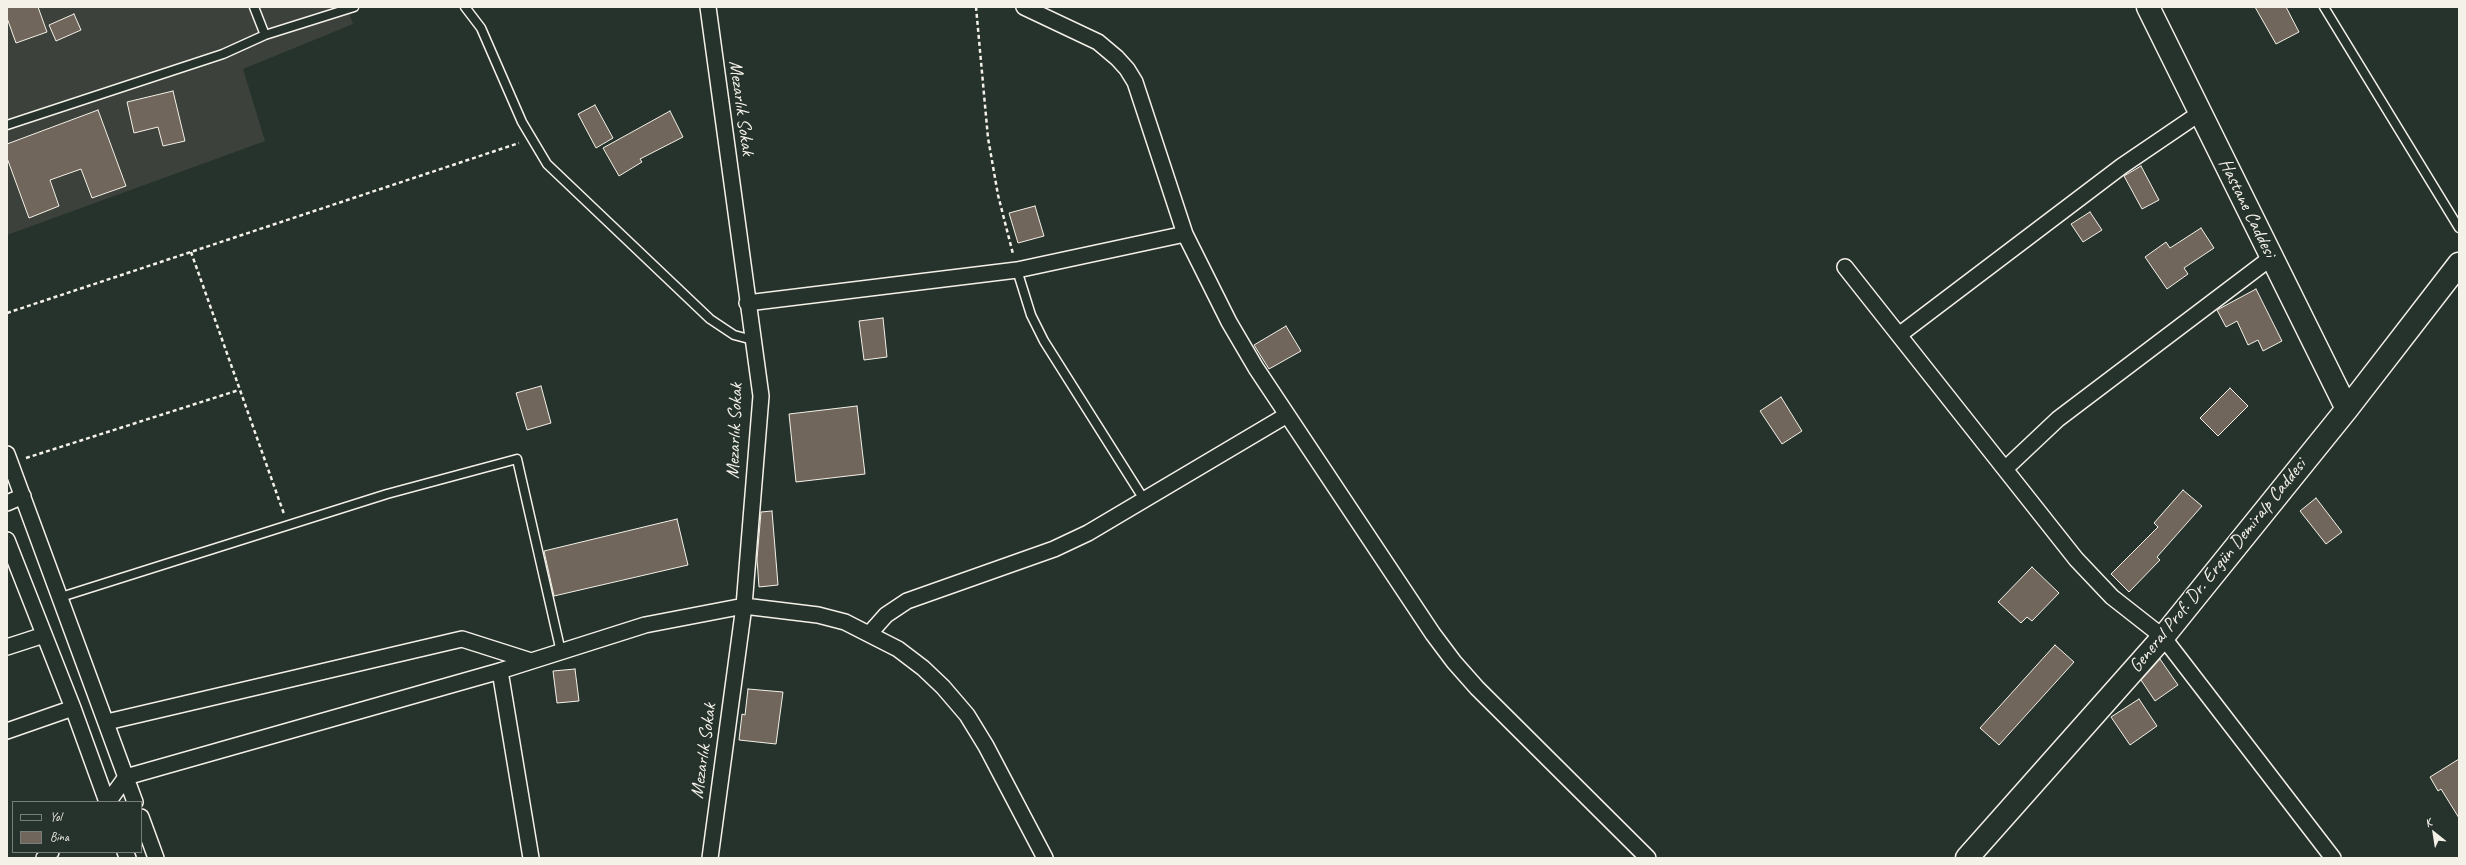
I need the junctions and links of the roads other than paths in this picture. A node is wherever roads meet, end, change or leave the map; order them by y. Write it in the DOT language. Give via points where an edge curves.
graph roads {
  1 [pos="254,7"];
  2 [pos="354,7"];
  3 [pos="465,7"];
  4 [pos="708,7"];
  5 [pos="1024,7"];
  6 [pos="2148,7"];
  7 [pos="2324,7"];
  8 [pos="266,35"];
  9 [pos="2200,113"];
  10 [pos="7,125"];
  11 [pos="2459,228"];
  12 [pos="1185,234"];
  13 [pos="2272,257"];
  14 [pos="2459,264"];
  15 [pos="1845,267"];
  16 [pos="1017,270"];
  17 [pos="747,303"];
  18 [pos="1899,335"];
  19 [pos="753,340"];
  20 [pos="2347,408"];
  21 [pos="1287,415"];
  22 [pos="9,459"];
  23 [pos="2004,469"];
  24 [pos="23,496"];
  25 [pos="1145,501"];
  26 [pos="7,503"];
  27 [pos="7,540"];
  28 [pos="61,597"];
  29 [pos="744,606"];
  30 [pos="870,633"];
  31 [pos="44,635"];
  32 [pos="2163,637"];
  33 [pos="7,647"];
  34 [pos="560,652"];
  35 [pos="531,661"];
  36 [pos="500,671"];
  37 [pos="73,708"];
  38 [pos="107,722"];
  39 [pos="7,731"];
  40 [pos="126,777"];
  41 [pos="107,801"];
  42 [pos="108,801"];
  43 [pos="135,801"];
  44 [pos="142,821"];
  45 [pos="156,858"];
  46 [pos="531,858"];
  47 [pos="710,858"];
  48 [pos="1044,858"];
  49 [pos="1648,858"];
  50 [pos="1967,858"];
  51 [pos="2333,858"];
  1 -- 8 [label="lane"];
  2 -- 8 [label="lane"];
  3 -- 19 [label="lane" via="481,28 530,140 546,164 710,319 734,335"];
  4 -- 17 [label="street, Mezarlık Sokak"];
  5 -- 12 [label="street" via="1098,42 1127,70 1135,82"];
  6 -- 9 [label="street, Hastane Caddesi"];
  7 -- 11 [label="lane"];
  8 -- 10 [label="lane" via="223,54"];
  9 -- 13 [label="street, Hastane Caddesi"];
  9 -- 18 [label="street" via="2122,166"];
  12 -- 16 [label="street"];
  12 -- 21 [label="street" via="1229,322"];
  13 -- 20 [label="street, Hastane Caddesi"];
  13 -- 23 [label="street" via="2058,419"];
  14 -- 20 [label="street, General Prof. Dr. Ergün Demiralp Caddesi"];
  15 -- 18 [label="street"];
  16 -- 17 [label="street"];
  16 -- 25 [label="lane" via="1031,315 1044,341"];
  17 -- 19 [label="street, Mezarlık Sokak"];
  18 -- 23 [label="street"];
  19 -- 29 [label="street, Mezarlık Sokak" via="761,396"];
  20 -- 32 [label="street, General Prof. Dr. Ergün Demiralp Caddesi"];
  21 -- 25 [label="street"];
  21 -- 49 [label="street" via="1454,662"];
  22 -- 24 [label="street"];
  23 -- 32 [label="street" via="2093,579"];
  24 -- 26 [label="street"];
  24 -- 28 [label="street"];
  25 -- 30 [label="street" via="1054,549 907,601 886,615"];
  27 -- 31 [label="street"];
  28 -- 34 [label="lane" via="387,494 517,459"];
  28 -- 38 [label="street"];
  29 -- 30 [label="street" via="818,615 845,622"];
  29 -- 34 [label="street" via="645,625"];
  29 -- 47 [label="street, Mezarlık Sokak"];
  30 -- 48 [label="street" via="898,649 923,668 967,715 986,746"];
  31 -- 33 [label="street"];
  31 -- 37 [label="street"];
  32 -- 50 [label="street, General Prof. Dr. Ergün Demiralp Caddesi"];
  32 -- 51 [label="street"];
  34 -- 35 [label="street"];
  35 -- 36 [label="street"];
  35 -- 38 [label="street" via="462,639"];
  36 -- 40 [label="street"];
  36 -- 46 [label="street"];
  37 -- 39 [label="street"];
  37 -- 41 [label="street"];
  38 -- 40 [label="street"];
  40 -- 42 [label="street"];
  40 -- 43 [label="street"];
  44 -- 45 [label="street"];
}
